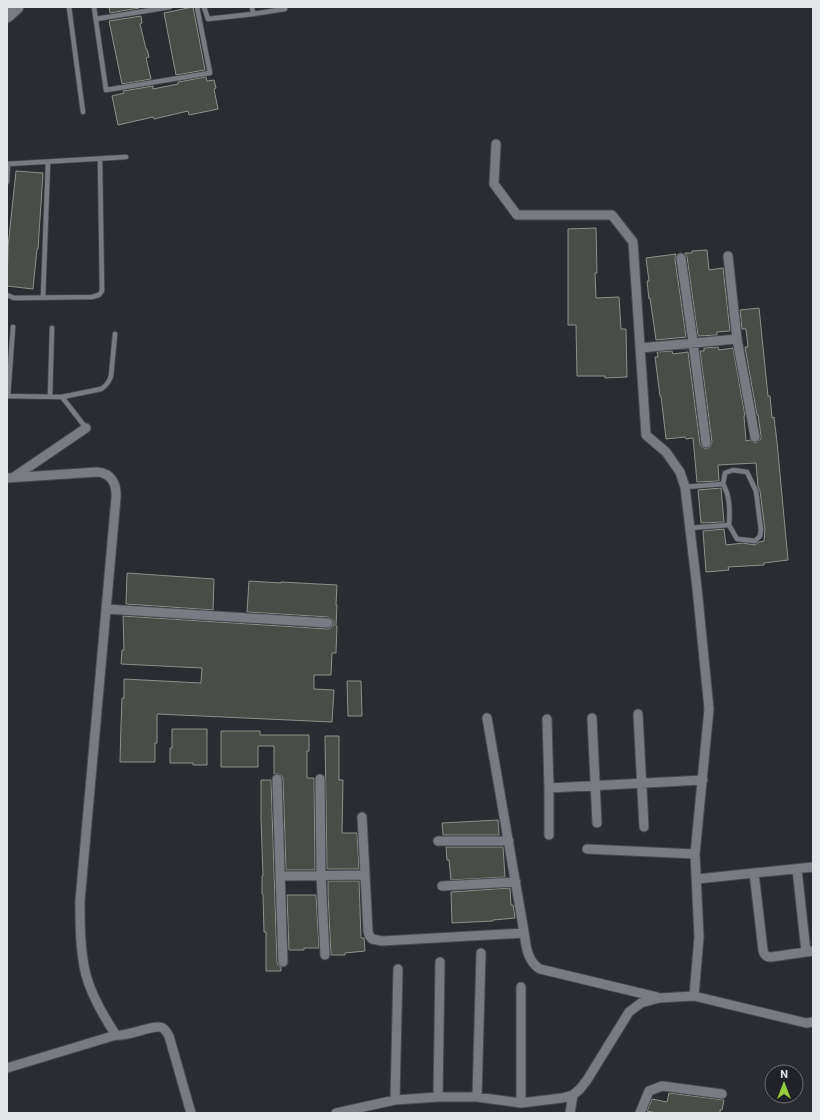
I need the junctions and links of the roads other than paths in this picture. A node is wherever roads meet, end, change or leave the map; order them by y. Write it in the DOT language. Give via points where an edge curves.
graph roads {
  1 [pos="17,7"];
  2 [pos="69,7"];
  3 [pos="94,7"];
  4 [pos="170,7"];
  5 [pos="197,7"];
  6 [pos="204,7"];
  7 [pos="252,7"];
  8 [pos="284,9"];
  9 [pos="253,14"];
  10 [pos="7,16"];
  11 [pos="96,19"];
  12 [pos="83,112"];
  13 [pos="496,144"];
  14 [pos="126,157"];
  15 [pos="100,159"];
  16 [pos="48,162"];
  17 [pos="8,164"];
  18 [pos="7,182"];
  19 [pos="728,256"];
  20 [pos="681,258"];
  21 [pos="7,295"];
  22 [pos="43,298"];
  23 [pos="13,327"];
  24 [pos="52,328"];
  25 [pos="115,334"];
  26 [pos="736,339"];
  27 [pos="693,342"];
  28 [pos="640,348"];
  29 [pos="8,396"];
  30 [pos="50,397"];
  31 [pos="62,397"];
  32 [pos="86,428"];
  33 [pos="755,437"];
  34 [pos="706,443"];
  35 [pos="10,478"];
  36 [pos="723,484"];
  37 [pos="684,488"];
  38 [pos="729,525"];
  39 [pos="690,528"];
  40 [pos="106,609"];
  41 [pos="328,623"];
  42 [pos="638,714"];
  43 [pos="487,718"];
  44 [pos="592,718"];
  45 [pos="547,719"];
  46 [pos="277,779"];
  47 [pos="320,779"];
  48 [pos="703,780"];
  49 [pos="641,783"];
  50 [pos="595,786"];
  51 [pos="549,788"];
  52 [pos="362,817"];
  53 [pos="597,823"];
  54 [pos="644,827"];
  55 [pos="549,835"];
  56 [pos="438,841"];
  57 [pos="509,841"];
  58 [pos="587,849"];
  59 [pos="696,854"];
  60 [pos="813,867"];
  61 [pos="796,869"];
  62 [pos="754,873"];
  63 [pos="364,875"];
  64 [pos="280,876"];
  65 [pos="321,876"];
  66 [pos="697,879"];
  67 [pos="516,882"];
  68 [pos="442,886"];
  69 [pos="524,933"];
  70 [pos="810,952"];
  71 [pos="481,953"];
  72 [pos="325,955"];
  73 [pos="283,962"];
  74 [pos="440,962"];
  75 [pos="398,969"];
  76 [pos="521,987"];
  77 [pos="694,996"];
  78 [pos="659,998"];
  79 [pos="813,1022"];
  80 [pos="116,1035"];
  81 [pos="7,1068"];
  82 [pos="722,1094"];
  83 [pos="573,1095"];
  84 [pos="438,1097"];
  85 [pos="477,1097"];
  86 [pos="395,1100"];
  87 [pos="521,1103"];
  88 [pos="191,1113"];
  89 [pos="336,1113"];
  90 [pos="570,1113"];
  91 [pos="640,1113"];
  1 -- 10 [label="street"];
  2 -- 12 [label="lane"];
  3 -- 11 [label="lane"];
  4 -- 11 [label="lane"];
  5 -- 11 [label="lane" via="210,73 106,90"];
  6 -- 9 [label="lane" via="208,19"];
  7 -- 9 [label="lane"];
  8 -- 9 [label="lane"];
  13 -- 28 [label="street" via="494,184 517,216 612,216 633,242"];
  14 -- 15 [label="lane"];
  15 -- 16 [label="lane"];
  15 -- 22 [label="lane" via="102,291 92,297"];
  16 -- 17 [label="lane"];
  16 -- 22 [label="lane"];
  17 -- 18 [label="lane"];
  19 -- 26 [label="street"];
  20 -- 27 [label="street"];
  21 -- 22 [label="lane" via="14,298"];
  23 -- 29 [label="lane"];
  24 -- 30 [label="lane"];
  25 -- 31 [label="lane" via="111,376 107,385 101,389"];
  26 -- 27 [label="street"];
  26 -- 33 [label="street"];
  27 -- 28 [label="street"];
  27 -- 34 [label="street"];
  28 -- 37 [label="street" via="646,435 666,452 680,472"];
  29 -- 30 [label="lane"];
  30 -- 31 [label="lane"];
  31 -- 32 [label="lane"];
  32 -- 35 [label="street"];
  35 -- 40 [label="street" via="97,472 109,475 116,490"];
  36 -- 37 [label="lane"];
  36 -- 38 [label="lane" via="727,492"];
  36 -- 38 [label="lane" via="724,473 733,470 747,472 756,491 760,536 755,541 736,539"];
  37 -- 39 [label="street"];
  38 -- 39 [label="lane"];
  39 -- 48 [label="street" via="709,709"];
  40 -- 41 [label="street"];
  40 -- 80 [label="street" via="80,921 86,975 101,1012"];
  42 -- 49 [label="street"];
  43 -- 57 [label="street"];
  44 -- 50 [label="street"];
  45 -- 51 [label="street"];
  46 -- 64 [label="street"];
  47 -- 65 [label="street"];
  48 -- 49 [label="street"];
  48 -- 59 [label="street"];
  49 -- 50 [label="street"];
  49 -- 54 [label="street"];
  50 -- 51 [label="street"];
  50 -- 53 [label="street"];
  51 -- 55 [label="street"];
  52 -- 63 [label="street"];
  56 -- 57 [label="street"];
  57 -- 67 [label="street"];
  58 -- 59 [label="street"];
  59 -- 66 [label="street"];
  60 -- 61 [label="street"];
  61 -- 62 [label="street"];
  61 -- 70 [label="street"];
  62 -- 66 [label="street"];
  62 -- 70 [label="street" via="764,955 771,957"];
  63 -- 65 [label="street"];
  63 -- 69 [label="street" via="368,931 372,939 382,941"];
  64 -- 65 [label="street"];
  64 -- 73 [label="street"];
  65 -- 72 [label="street"];
  66 -- 77 [label="street" via="699,937"];
  67 -- 68 [label="street"];
  67 -- 69 [label="street"];
  69 -- 78 [label="street" via="528,956 540,969"];
  71 -- 85 [label="street"];
  74 -- 84 [label="street"];
  75 -- 86 [label="street"];
  76 -- 87 [label="street"];
  77 -- 78 [label="street"];
  77 -- 79 [label="street" via="806,1023"];
  78 -- 83 [label="street" via="641,1003 629,1012 587,1080"];
  80 -- 81 [label="street"];
  80 -- 88 [label="street" via="127,1035 159,1026 164,1029 169,1036"];
  82 -- 91 [label="street" via="656,1087 649,1090"];
  83 -- 87 [label="street"];
  83 -- 90 [label="street"];
  84 -- 85 [label="street"];
  84 -- 86 [label="street"];
  85 -- 87 [label="street"];
  86 -- 89 [label="street"];
}
